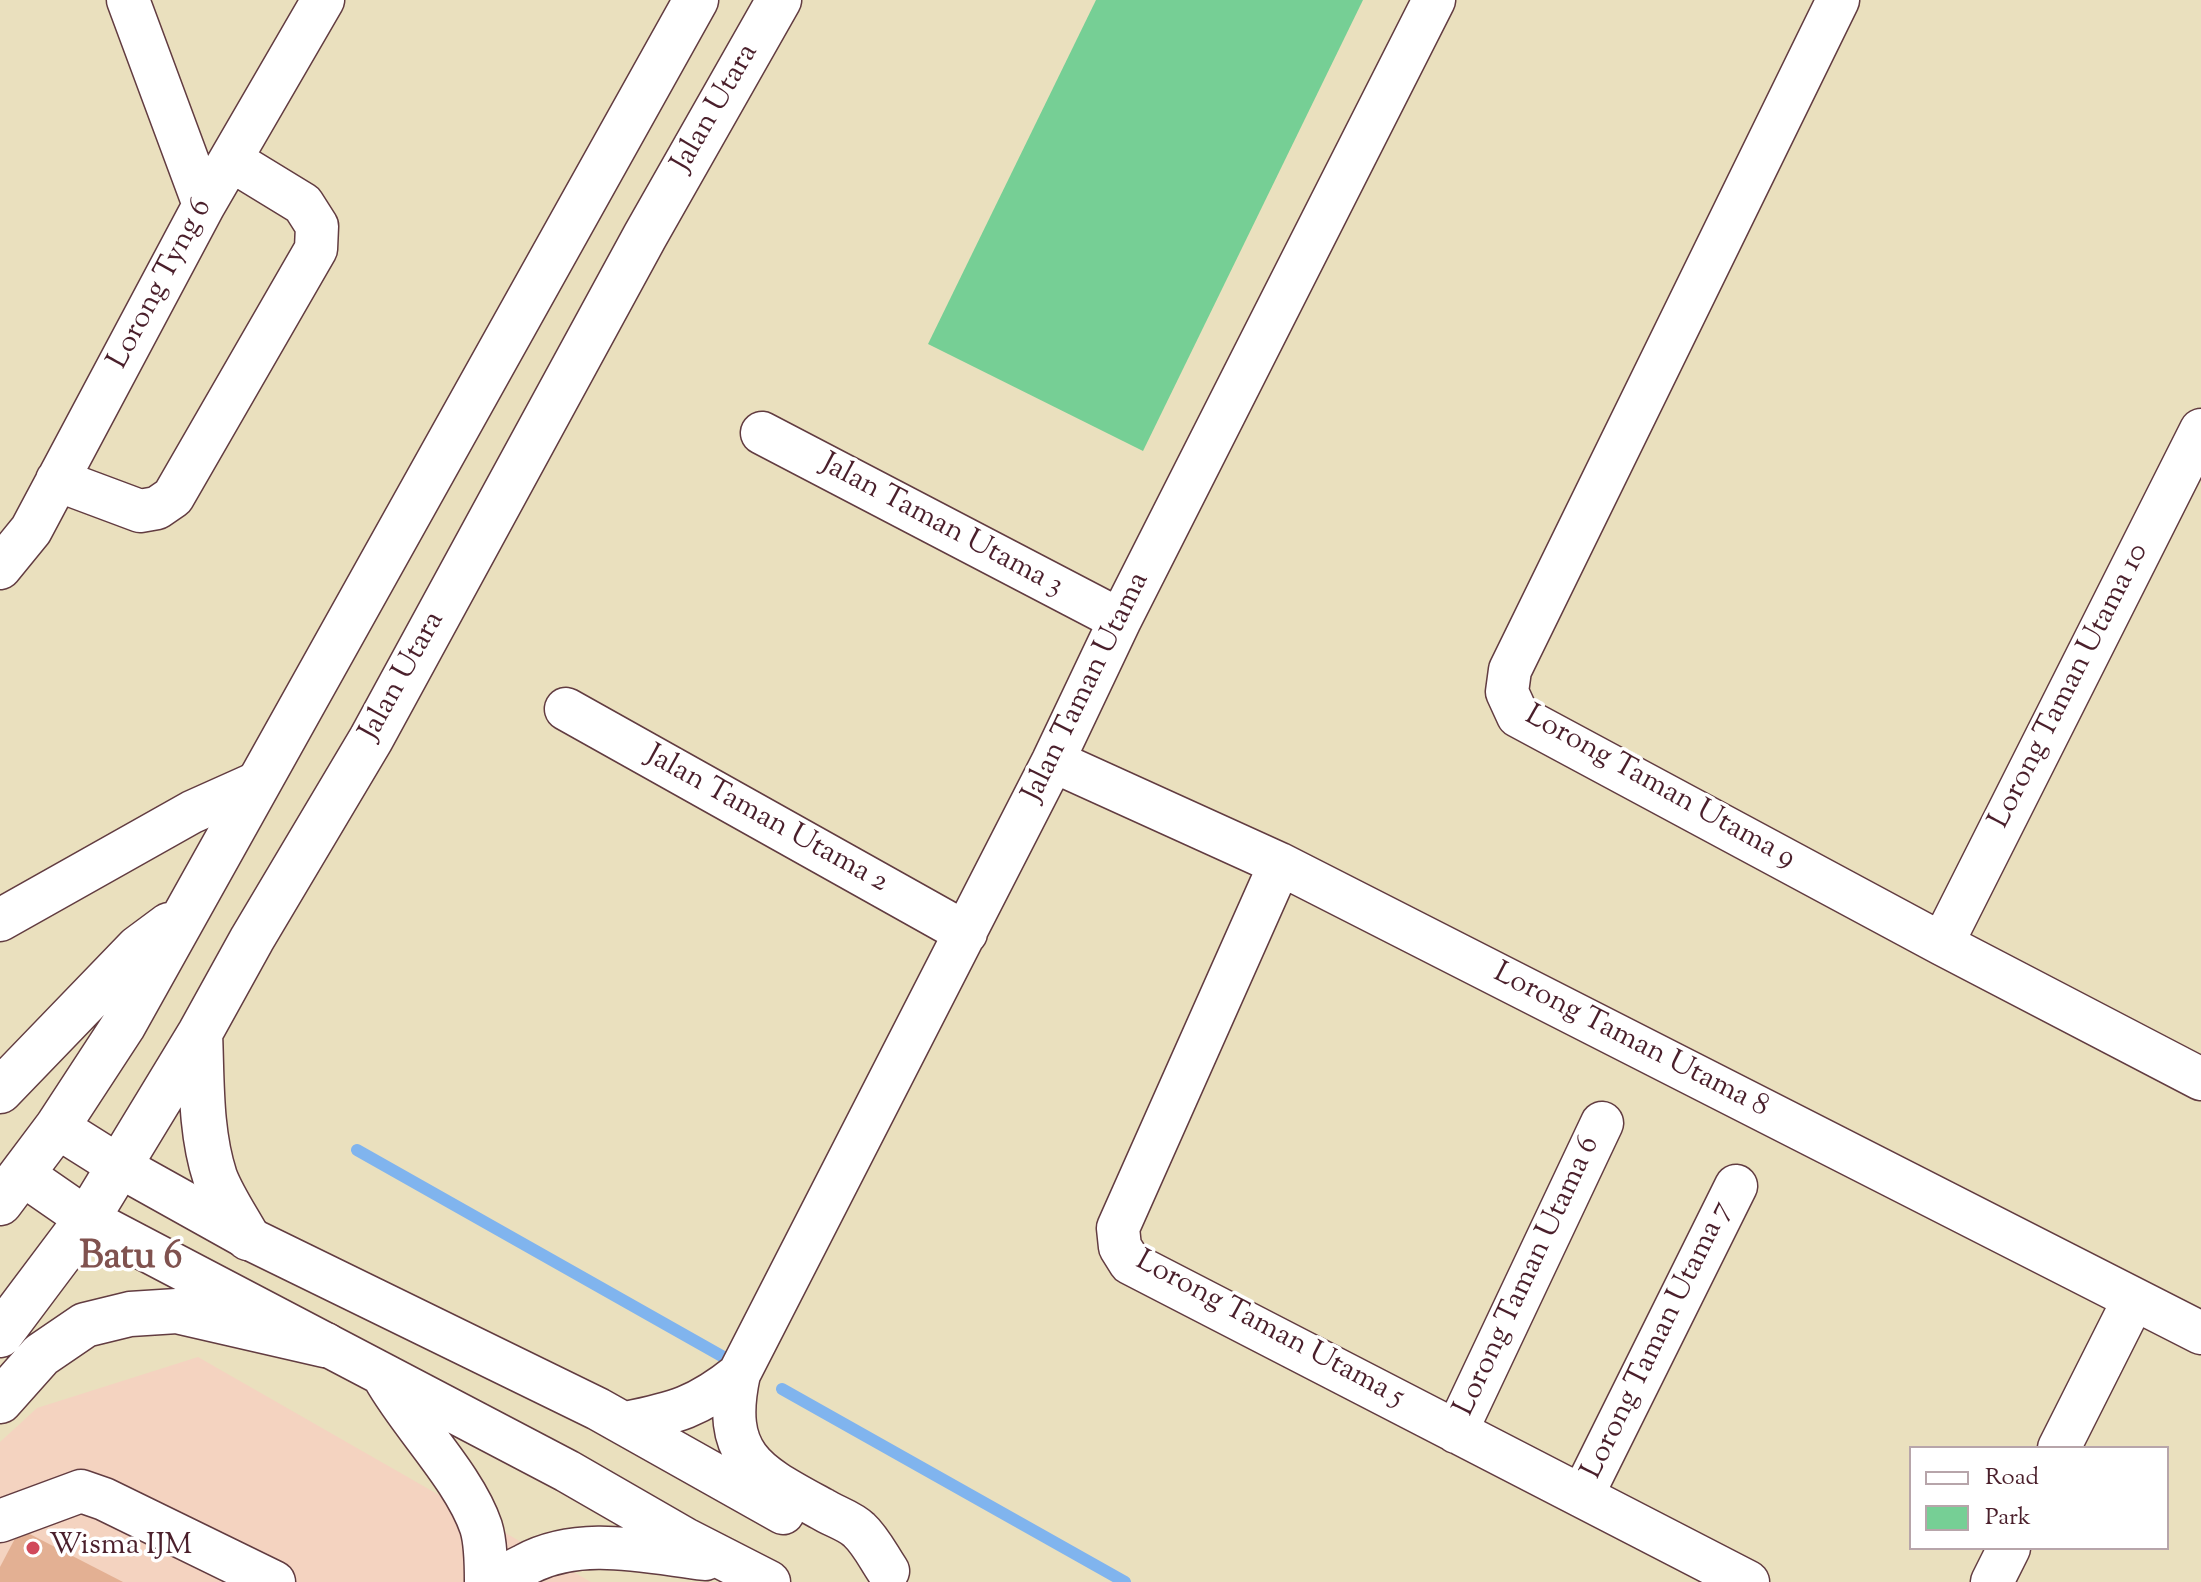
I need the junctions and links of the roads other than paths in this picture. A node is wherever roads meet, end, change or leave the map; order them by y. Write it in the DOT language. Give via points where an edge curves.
graph roads {
  1 [pos="128,0"];
  2 [pos="323,0"];
  3 [pos="696,0"];
  4 [pos="779,0"];
  5 [pos="1434,0"];
  6 [pos="1838,0"];
  7 [pos="231,160"];
  8 [pos="204,205"];
  9 [pos="2201,430"];
  10 [pos="762,433"];
  11 [pos="57,480"];
  12 [pos="0,568"];
  13 [pos="1120,620"];
  14 [pos="566,709"];
  15 [pos="1053,761"];
  16 [pos="259,782"];
  17 [pos="1280,864"];
  18 [pos="188,911"];
  19 [pos="0,920"];
  20 [pos="966,933"];
  21 [pos="1942,944"];
  22 [pos="200,1033"];
  23 [pos="2201,1079"];
  24 [pos="0,1091"];
  25 [pos="1602,1123"];
  26 [pos="57,1127"];
  27 [pos="119,1166"];
  28 [pos="1736,1186"];
  29 [pos="11,1188"];
  30 [pos="87,1219"];
  31 [pos="248,1238"];
  32 [pos="2134,1299"];
  33 [pos="2201,1333"];
  34 [pos="1,1335"];
  35 [pos="325,1345"];
  36 [pos="739,1374"];
  37 [pos="383,1377"];
  38 [pos="0,1401"];
  39 [pos="625,1423"];
  40 [pos="1456,1432"];
  41 [pos="2060,1446"];
  42 [pos="1582,1496"];
  43 [pos="0,1521"];
  44 [pos="2008,1550"];
  45 [pos="730,1562"];
  46 [pos="898,1576"];
  47 [pos="274,1582"];
  48 [pos="486,1582"];
  49 [pos="499,1582"];
  50 [pos="769,1582"];
  51 [pos="1748,1582"];
  52 [pos="1992,1582"];
  1 -- 8 [label="street"];
  2 -- 7 [label="street, Lorong Tyng 6"];
  3 -- 16 [label="highway"];
  4 -- 22 [label="highway, Jalan Utara" via="371,739"];
  5 -- 13 [label="street, Jalan Taman Utama"];
  6 -- 21 [label="street, Lorong Taman Utama 9" via="1510,670 1507,692 1518,716"];
  7 -- 8 [label="street, Lorong Tyng 6"];
  7 -- 11 [label="street" via="303,204 317,226 316,249 173,497 140,511"];
  8 -- 11 [label="street, Lorong Tyng 6"];
  9 -- 21 [label="street, Lorong Taman Utama 10"];
  10 -- 13 [label="street, Jalan Taman Utama 3"];
  11 -- 12 [label="street, Lorong Tyng 6" via="31,530"];
  13 -- 15 [label="street, Jalan Taman Utama"];
  14 -- 20 [label="street, Jalan Taman Utama 2"];
  15 -- 17 [label="street, Lorong Taman Utama 8"];
  15 -- 20 [label="street, Jalan Taman Utama"];
  16 -- 18 [label="highway"];
  16 -- 19 [label="street" via="192,812"];
  17 -- 32 [label="street, Lorong Taman Utama 8"];
  17 -- 40 [label="street, Lorong Taman Utama 5" via="1118,1228 1120,1247 1130,1263"];
  18 -- 24 [label="highway" via="138,948"];
  18 -- 26 [label="highway" via="123,1026"];
  20 -- 36 [label="street, Jalan Taman Utama"];
  21 -- 23 [label="street, Lorong Taman Utama 9"];
  22 -- 27 [label="highway, Jalan Utara"];
  22 -- 31 [label="highway" via="208,1154"];
  25 -- 40 [label="street, Lorong Taman Utama 6"];
  26 -- 27 [label="street"];
  26 -- 29 [label="highway"];
  27 -- 30 [label="highway, Jalan Utara"];
  27 -- 31 [label="street"];
  28 -- 42 [label="street, Lorong Taman Utama 7"];
  29 -- 30 [label="street"];
  30 -- 34 [label="highway, Jalan Utara"];
  30 -- 35 [label="street"];
  31 -- 39 [label="street"];
  32 -- 33 [label="street, Lorong Taman Utama 8"];
  32 -- 41 [label="street"];
  35 -- 37 [label="street"];
  35 -- 38 [label="highway" via="177,1311 130,1314 85,1325 41,1355"];
  36 -- 39 [label="street" via="676,1412"];
  36 -- 46 [label="street" via="733,1428 742,1451 770,1481 859,1530"];
  37 -- 45 [label="street"];
  37 -- 48 [label="street" via="481,1528"];
  39 -- 46 [label="street"];
  40 -- 42 [label="street, Lorong Taman Utama 5"];
  42 -- 51 [label="street, Lorong Taman Utama 5"];
  43 -- 47 [label="street" via="81,1491"];
  44 -- 52 [label="street"];
  45 -- 49 [label="street" via="605,1547 533,1560"];
  45 -- 50 [label="street"];
}
